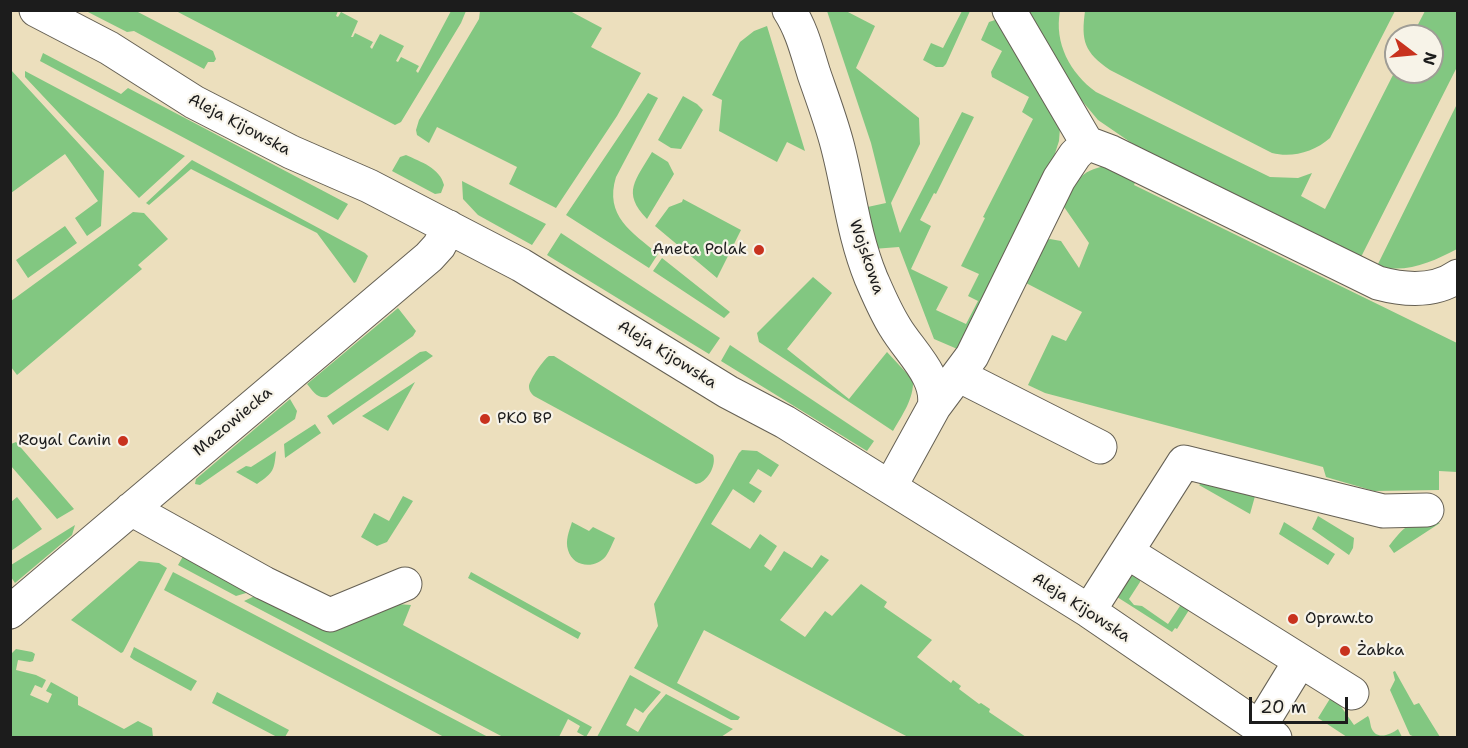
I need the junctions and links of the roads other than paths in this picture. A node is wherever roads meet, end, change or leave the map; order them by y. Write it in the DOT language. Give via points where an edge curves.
graph roads {
  1 [pos="36,10"];
  2 [pos="789,10"];
  3 [pos="1009,10"];
  4 [pos="1088,143"];
  5 [pos="449,227"];
  6 [pos="1458,276"];
  7 [pos="958,375"];
  8 [pos="934,407"];
  9 [pos="1100,447"];
  10 [pos="890,487"];
  11 [pos="131,509"];
  12 [pos="1426,510"];
  13 [pos="1127,552"];
  14 [pos="405,584"];
  15 [pos="1089,610"];
  16 [pos="10,612"];
  17 [pos="1300,661"];
  18 [pos="1352,693"];
  19 [pos="1267,733"];
  1 -- 5 [label="street, Aleja Kijowska" via="108,48 194,102"];
  2 -- 8 [label="street, Wojskowa" via="802,36 837,145 870,275 891,321 930,379"];
  3 -- 4 [label="street"];
  4 -- 6 [label="street" via="1378,283 1414,289 1432,287"];
  4 -- 7 [label="street" via="1059,179 972,356"];
  5 -- 10 [label="street, Aleja Kijowska" via="521,265"];
  5 -- 11 [label="street, Mazowiecka" via="429,257"];
  7 -- 8 [label="street"];
  7 -- 9 [label="street"];
  8 -- 10 [label="street"];
  10 -- 15 [label="street, Aleja Kijowska"];
  11 -- 14 [label="street" via="330,615"];
  11 -- 16 [label="street, Mazowiecka"];
  12 -- 13 [label="street" via="1383,511 1184,462"];
  13 -- 15 [label="street"];
  13 -- 17 [label="street"];
  15 -- 19 [label="street, Aleja Kijowska"];
  17 -- 18 [label="street"];
  17 -- 19 [label="street"];
}
